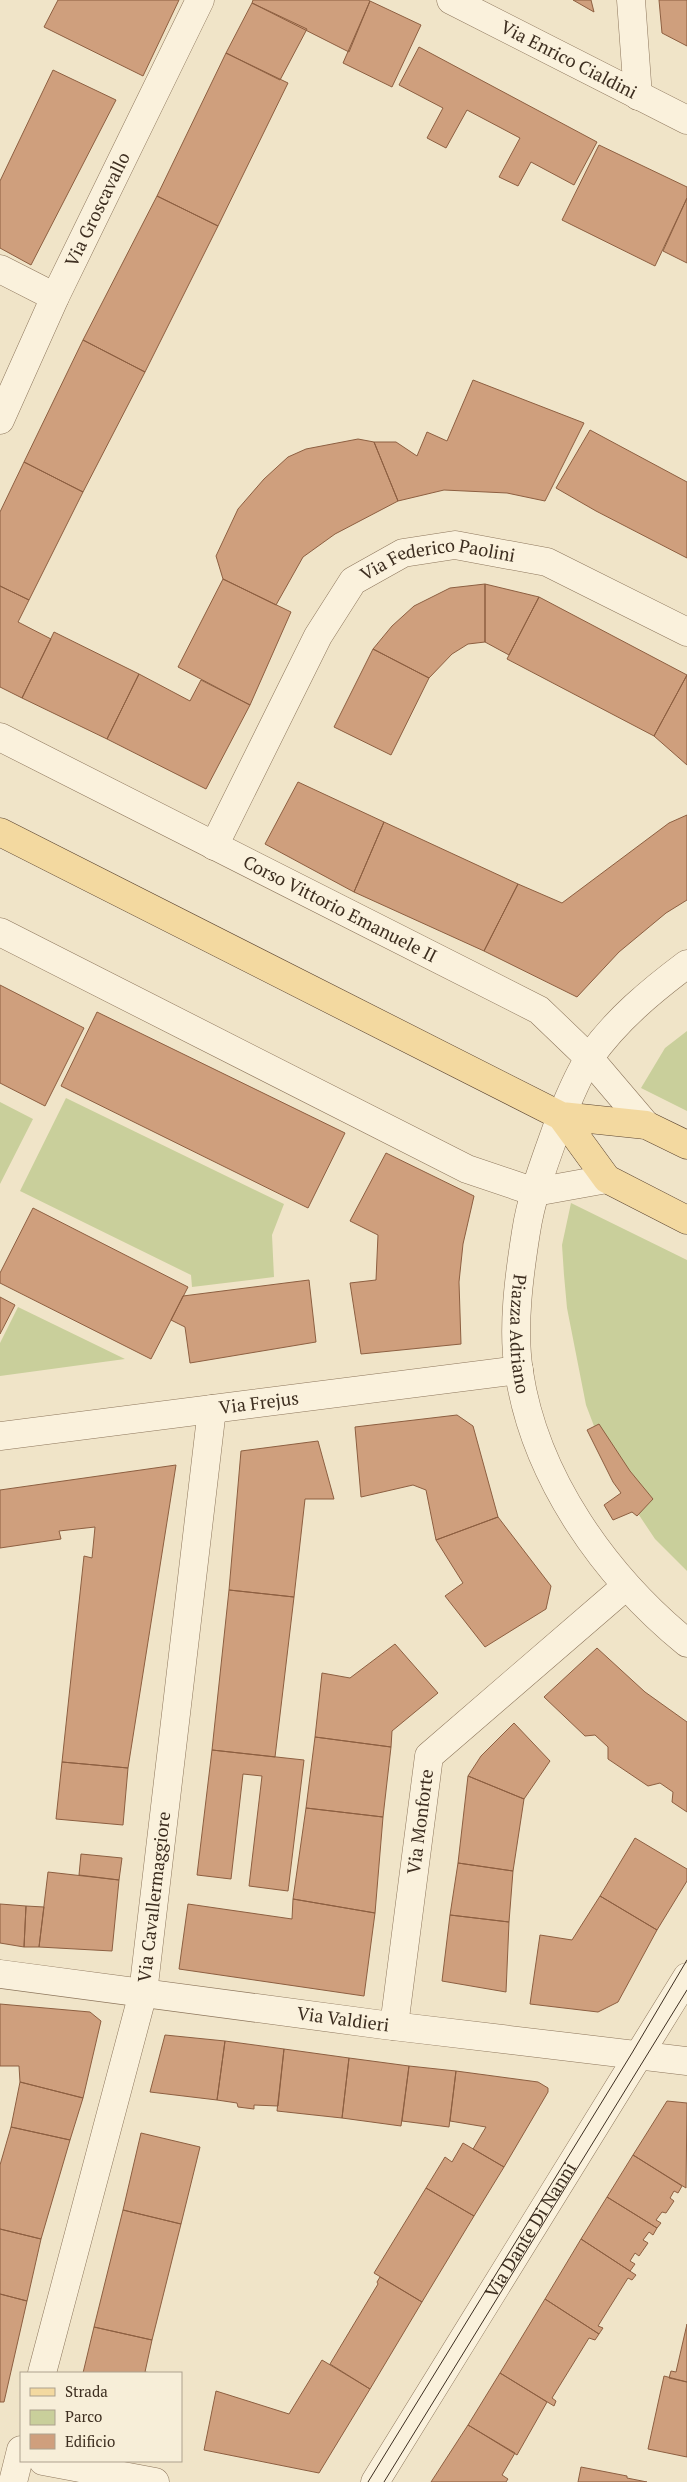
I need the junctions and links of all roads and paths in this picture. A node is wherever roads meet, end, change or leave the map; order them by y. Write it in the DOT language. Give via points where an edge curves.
graph roads {
  1 [pos="200,0"];
  2 [pos="451,0"];
  3 [pos="631,0"];
  4 [pos="638,96"];
  5 [pos="687,120"];
  6 [pos="0,269"];
  7 [pos="55,297"];
  8 [pos="0,420"];
  9 [pos="687,632"];
  10 [pos="0,737"];
  11 [pos="0,832"];
  12 [pos="214,846"];
  13 [pos="0,932"];
  14 [pos="687,964"];
  15 [pos="589,1058"];
  16 [pos="561,1116"];
  17 [pos="646,1125"];
  18 [pos="687,1145"];
  19 [pos="607,1179"];
  20 [pos="534,1192"];
  21 [pos="687,1220"];
  22 [pos="519,1370"];
  23 [pos="212,1409"];
  24 [pos="0,1436"];
  25 [pos="626,1586"];
  26 [pos="687,1643"];
  27 [pos="0,1974"];
  28 [pos="687,1977"];
  29 [pos="143,1993"];
  30 [pos="394,2026"];
  31 [pos="639,2054"];
  32 [pos="687,2061"];
  33 [pos="42,2372"];
  34 [pos="32,2462"];
  35 [pos="155,2482"];
  36 [pos="375,2482"];
  1 -- 7 [label="street, Via Groscavallo"];
  2 -- 4 [label="street, Via Enrico Cialdini"];
  3 -- 4 [label="street"];
  4 -- 5 [label="street, Via Enrico Cialdini"];
  6 -- 7 [label="street"];
  7 -- 8 [label="street, Via Groscavallo"];
  9 -- 12 [label="street, Via Federico Paolini" via="547,562 455,545 404,553 353,581 318,636"];
  10 -- 12 [label="street, Corso Vittorio Emanuele II"];
  11 -- 16 [label="main road, Corso Vittorio Emanuele II"];
  12 -- 15 [label="street, Corso Vittorio Emanuele II" via="539,1010"];
  13 -- 20 [label="street" via="467,1169"];
  14 -- 15 [label="street, Piazza Adriano" via="623,1017"];
  15 -- 16 [label="street, Piazza Adriano"];
  15 -- 17 [label="street, Corso Vittorio Emanuele II"];
  16 -- 17 [label="main road, Corso Vittorio Emanuele II"];
  16 -- 19 [label="main road, Corso Vittorio Emanuele II"];
  16 -- 20 [label="street, Piazza Adriano"];
  17 -- 18 [label="main road, Corso Vittorio Emanuele II"];
  19 -- 20 [label="street"];
  19 -- 21 [label="main road, Corso Vittorio Emanuele II"];
  20 -- 22 [label="street, Piazza Adriano" via="517,1306"];
  22 -- 23 [label="street, Via Frejus"];
  22 -- 25 [label="street, Piazza Adriano" via="539,1446 594,1548"];
  23 -- 24 [label="street, Via Frejus"];
  23 -- 29 [label="street, Via Cavallermaggiore"];
  25 -- 26 [label="street, Piazza Adriano"];
  25 -- 30 [label="street, Via Monforte" via="429,1756"];
  27 -- 29 [label="street, Via Valdieri"];
  28 -- 31 [label="street, Via Dante Di Nanni"];
  29 -- 30 [label="street, Via Valdieri"];
  29 -- 33 [label="street, Via Cavallermaggiore"];
  30 -- 31 [label="street, Via Valdieri"];
  31 -- 32 [label="street, Via Valdieri"];
  31 -- 36 [label="street, Via Dante Di Nanni"];
  34 -- 35 [label="street"];
}
